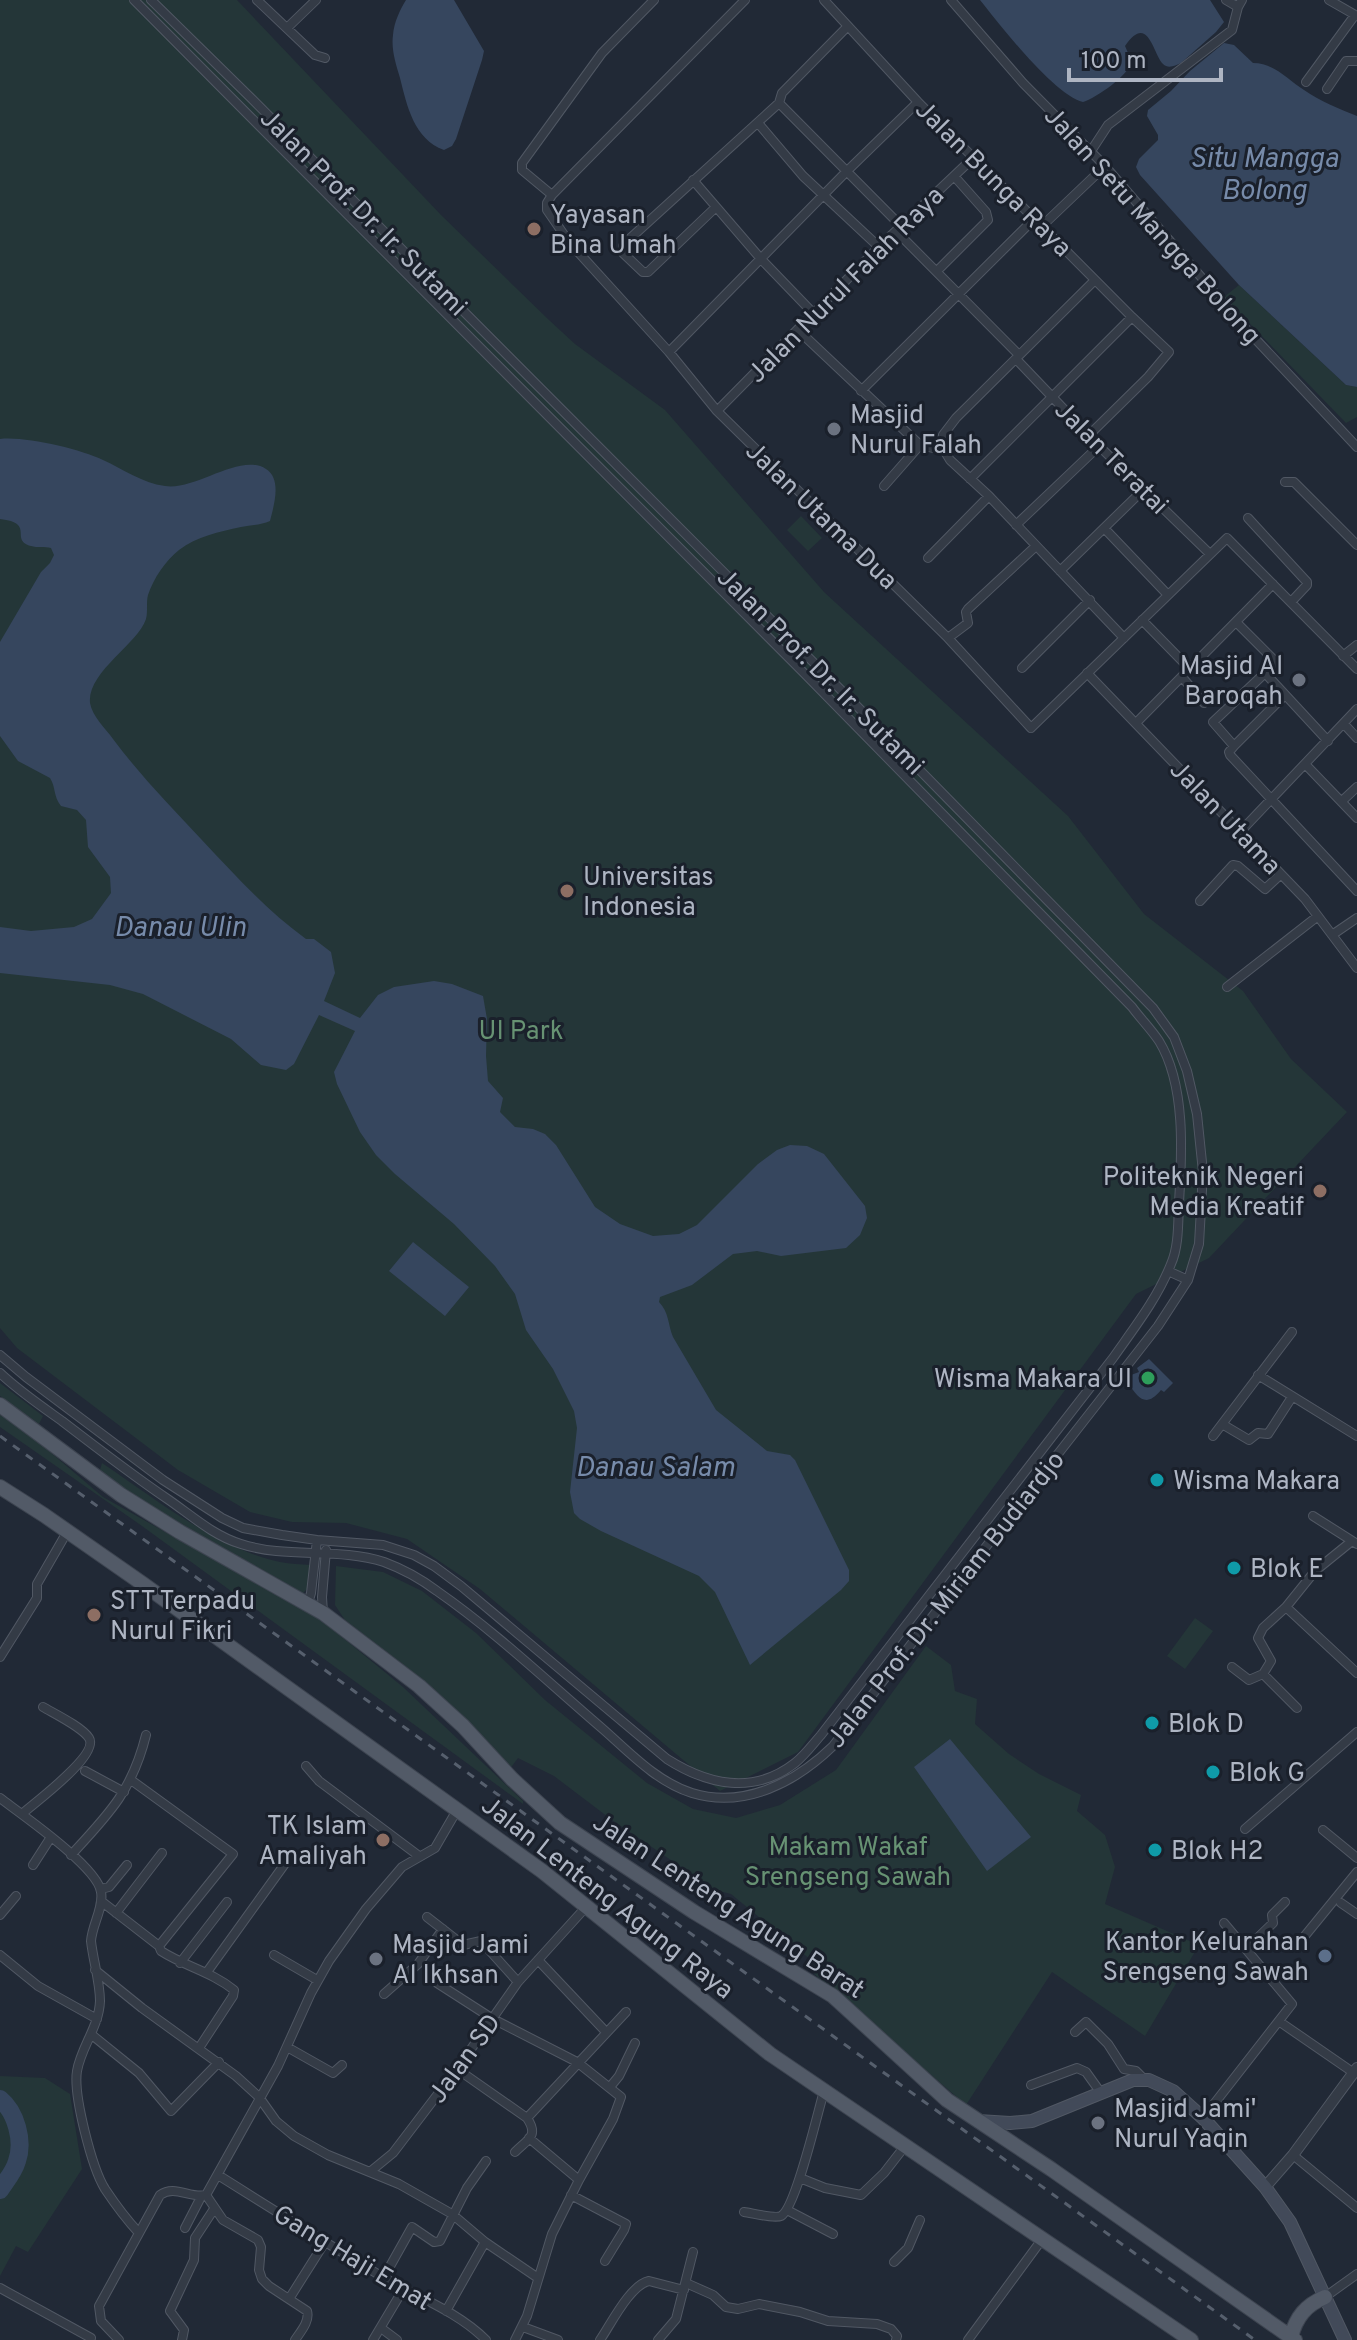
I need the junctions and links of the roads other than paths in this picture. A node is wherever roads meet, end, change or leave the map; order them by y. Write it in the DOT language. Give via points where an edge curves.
graph roads {
  1 [pos="134,0"];
  2 [pos="151,0"];
  3 [pos="257,0"];
  4 [pos="316,0"];
  5 [pos="654,0"];
  6 [pos="745,0"];
  7 [pos="823,0"];
  8 [pos="951,0"];
  9 [pos="1226,0"];
  10 [pos="1329,0"];
  11 [pos="1349,0"];
  12 [pos="1240,4"];
  13 [pos="1343,9"];
  14 [pos="1356,16"];
  15 [pos="848,26"];
  16 [pos="287,28"];
  17 [pos="325,58"];
  18 [pos="1357,61"];
  19 [pos="1306,82"];
  20 [pos="1327,89"];
  21 [pos="918,102"];
  22 [pos="779,103"];
  23 [pos="758,123"];
  24 [pos="1091,151"];
  25 [pos="974,157"];
  26 [pos="1105,166"];
  27 [pos="846,172"];
  28 [pos="954,176"];
  29 [pos="693,180"];
  30 [pos="824,194"];
  31 [pos="552,195"];
  32 [pos="716,207"];
  33 [pos="1034,219"];
  34 [pos="1042,226"];
  35 [pos="898,229"];
  36 [pos="879,247"];
  37 [pos="761,259"];
  38 [pos="937,271"];
  39 [pos="1095,280"];
  40 [pos="958,293"];
  41 [pos="814,314"];
  42 [pos="1132,317"];
  43 [pos="798,330"];
  44 [pos="669,352"];
  45 [pos="1018,357"];
  46 [pos="861,391"];
  47 [pos="1051,396"];
  48 [pos="717,411"];
  49 [pos="1089,435"];
  50 [pos="920,445"];
  51 [pos="941,445"];
  52 [pos="1099,446"];
  53 [pos="1357,447"];
  54 [pos="970,479"];
  55 [pos="1285,482"];
  56 [pos="884,486"];
  57 [pos="1144,489"];
  58 [pos="989,496"];
  59 [pos="1248,518"];
  60 [pos="1016,525"];
  61 [pos="1104,528"];
  62 [pos="1356,542"];
  63 [pos="1036,546"];
  64 [pos="1210,554"];
  65 [pos="928,558"];
  66 [pos="1060,571"];
  67 [pos="1273,584"];
  68 [pos="1168,595"];
  69 [pos="1090,600"];
  70 [pos="1291,602"];
  71 [pos="1142,620"];
  72 [pos="1236,622"];
  73 [pos="948,638"];
  74 [pos="1124,638"];
  75 [pos="1357,645"];
  76 [pos="1343,656"];
  77 [pos="1022,668"];
  78 [pos="1189,668"];
  79 [pos="1357,669"];
  80 [pos="1087,673"];
  81 [pos="1265,673"];
  82 [pos="1182,677"];
  83 [pos="1285,695"];
  84 [pos="1204,703"];
  85 [pos="1357,709"];
  86 [pos="1136,723"];
  87 [pos="1344,724"];
  88 [pos="1357,738"];
  89 [pos="1328,741"];
  90 [pos="1234,746"];
  91 [pos="1305,764"];
  92 [pos="1357,787"];
  93 [pos="1272,798"];
  94 [pos="1342,801"];
  95 [pos="1357,818"];
  96 [pos="1240,832"];
  97 [pos="1280,875"];
  98 [pos="1357,891"];
  99 [pos="1200,901"];
  100 [pos="1318,916"];
  101 [pos="1357,918"];
  102 [pos="1332,935"];
  103 [pos="1357,968"];
  104 [pos="1227,987"];
  105 [pos="1168,1271"];
  106 [pos="1188,1280"];
  107 [pos="1292,1332"];
  108 [pos="0,1355"];
  109 [pos="0,1373"];
  110 [pos="1258,1375"];
  111 [pos="1292,1397"];
  112 [pos="0,1405"];
  113 [pos="1222,1424"];
  114 [pos="1059,1426"];
  115 [pos="1074,1433"];
  116 [pos="1213,1436"];
  117 [pos="1357,1436"];
  118 [pos="0,1477"];
  119 [pos="0,1487"];
  120 [pos="44,1515"];
  121 [pos="1313,1516"];
  122 [pos="67,1532"];
  123 [pos="322,1540"];
  124 [pos="1354,1542"];
  125 [pos="314,1554"];
  126 [pos="325,1554"];
  127 [pos="434,1566"];
  128 [pos="425,1583"];
  129 [pos="308,1603"];
  130 [pos="1286,1607"];
  131 [pos="323,1613"];
  132 [pos="884,1654"];
  133 [pos="0,1657"];
  134 [pos="897,1664"];
  135 [pos="1232,1667"];
  136 [pos="1357,1673"];
  137 [pos="1263,1674"];
  138 [pos="43,1707"];
  139 [pos="1297,1708"];
  140 [pos="1357,1732"];
  141 [pos="146,1735"];
  142 [pos="306,1766"];
  143 [pos="85,1771"];
  144 [pos="131,1780"];
  145 [pos="124,1792"];
  146 [pos="0,1798"];
  147 [pos="457,1810"];
  148 [pos="22,1814"];
  149 [pos="1245,1829"];
  150 [pos="1323,1830"];
  151 [pos="51,1837"];
  152 [pos="162,1853"];
  153 [pos="292,1854"];
  154 [pos="71,1855"];
  155 [pos="419,1856"];
  156 [pos="1357,1858"];
  157 [pos="33,1865"];
  158 [pos="127,1865"];
  159 [pos="1357,1872"];
  160 [pos="101,1889"];
  161 [pos="16,1896"];
  162 [pos="101,1901"];
  163 [pos="227,1902"];
  164 [pos="1285,1902"];
  165 [pos="1341,1903"];
  166 [pos="586,1907"];
  167 [pos="116,1913"];
  168 [pos="1357,1914"];
  169 [pos="0,1915"];
  170 [pos="427,1917"];
  171 [pos="1224,1923"];
  172 [pos="443,1929"];
  173 [pos="1299,1943"];
  174 [pos="159,1946"];
  175 [pos="1246,1949"];
  176 [pos="0,1955"];
  177 [pos="274,1955"];
  178 [pos="538,1960"];
  179 [pos="180,1963"];
  180 [pos="95,1970"];
  181 [pos="207,1972"];
  182 [pos="317,1980"];
  183 [pos="518,1982"];
  184 [pos="437,1983"];
  185 [pos="384,1994"];
  186 [pos="626,2012"];
  187 [pos="97,2019"];
  188 [pos="493,2019"];
  189 [pos="1280,2022"];
  190 [pos="606,2032"];
  191 [pos="1075,2032"];
  192 [pos="92,2035"];
  193 [pos="635,2043"];
  194 [pos="287,2047"];
  195 [pos="199,2048"];
  196 [pos="219,2062"];
  197 [pos="577,2062"];
  198 [pos="342,2065"];
  199 [pos="457,2069"];
  200 [pos="1356,2070"];
  201 [pos="1145,2080"];
  202 [pos="1031,2085"];
  203 [pos="610,2087"];
  204 [pos="824,2091"];
  205 [pos="1101,2093"];
  206 [pos="259,2097"];
  207 [pos="527,2118"];
  208 [pos="1203,2118"];
  209 [pos="978,2121"];
  210 [pos="529,2138"];
  211 [pos="905,2146"];
  212 [pos="515,2152"];
  213 [pos="1293,2155"];
  214 [pos="486,2161"];
  215 [pos="371,2171"];
  216 [pos="218,2175"];
  217 [pos="800,2178"];
  218 [pos="579,2180"];
  219 [pos="1265,2187"];
  220 [pos="571,2195"];
  221 [pos="204,2196"];
  222 [pos="1357,2208"];
  223 [pos="214,2209"];
  224 [pos="787,2210"];
  225 [pos="744,2212"];
  226 [pos="452,2214"];
  227 [pos="920,2220"];
  228 [pos="185,2228"];
  229 [pos="139,2233"];
  230 [pos="833,2234"];
  231 [pos="1043,2238"];
  232 [pos="325,2242"];
  233 [pos="485,2242"];
  234 [pos="693,2252"];
  235 [pos="605,2261"];
  236 [pos="894,2262"];
  237 [pos="1357,2274"];
  238 [pos="384,2277"];
  239 [pos="538,2278"];
  240 [pos="685,2287"];
  241 [pos="0,2288"];
  242 [pos="404,2288"];
  243 [pos="1325,2297"];
  244 [pos="289,2299"];
  245 [pos="446,2311"];
  246 [pos="101,2321"];
  247 [pos="523,2327"];
  248 [pos="381,2328"];
  249 [pos="664,2338"];
  250 [pos="91,2339"];
  251 [pos="1293,2339"];
  252 [pos="119,2340"];
  253 [pos="182,2340"];
  254 [pos="295,2340"];
  255 [pos="373,2340"];
  256 [pos="397,2340"];
  257 [pos="486,2340"];
  258 [pos="515,2340"];
  259 [pos="558,2340"];
  260 [pos="600,2340"];
  261 [pos="896,2340"];
  262 [pos="968,2340"];
  263 [pos="1191,2340"];
  264 [pos="1345,2340"];
  1 -- 105 [label="street, Jalan Prof. Dr. Ir. Sutami" via="1132,1007 1159,1041 1180,1117 1176,1250"];
  2 -- 106 [label="street, Jalan Prof. Dr. Ir. Sutami" via="1153,1008 1174,1037 1197,1114 1203,1172 1199,1244"];
  3 -- 16 [label="street"];
  4 -- 16 [label="street"];
  5 -- 31 [label="street" via="602,53 522,163 522,170"];
  6 -- 31 [label="street"];
  7 -- 15 [label="street, Jalan Bunga Raya"];
  8 -- 24 [label="street, Jalan Setu Mangga Bolong"];
  9 -- 12 [label="street"];
  10 -- 13 [label="street"];
  11 -- 13 [label="street"];
  12 -- 24 [label="street" via="1232,30 1108,125"];
  13 -- 14 [label="street"];
  14 -- 19 [label="street"];
  15 -- 21 [label="street, Jalan Bunga Raya"];
  15 -- 22 [label="street" via="782,93"];
  16 -- 17 [label="street"];
  18 -- 20 [label="street" via="1346,61"];
  21 -- 25 [label="street, Jalan Bunga Raya"];
  21 -- 27 [label="street"];
  22 -- 23 [label="street"];
  22 -- 27 [label="street"];
  23 -- 29 [label="street"];
  23 -- 30 [label="street" via="784,157"];
  24 -- 26 [label="street, Jalan Setu Mangga Bolong"];
  25 -- 28 [label="street, Jalan Nurul Falah Raya"];
  25 -- 33 [label="street, Jalan Bunga Raya"];
  26 -- 34 [label="street"];
  26 -- 53 [label="street, Jalan Setu Mangga Bolong"];
  27 -- 30 [label="street"];
  27 -- 35 [label="street"];
  28 -- 35 [label="street, Jalan Nurul Falah Raya"];
  28 -- 38 [label="street" via="988,220"];
  29 -- 32 [label="street"];
  29 -- 32 [label="street" via="625,243 623,253 648,272"];
  30 -- 36 [label="street"];
  30 -- 37 [label="street"];
  31 -- 44 [label="street, Jalan Utama Dua" via="547,210 569,242"];
  32 -- 37 [label="street"];
  33 -- 34 [label="street, Jalan Bunga Raya"];
  33 -- 40 [label="street"];
  34 -- 39 [label="street, Jalan Bunga Raya"];
  35 -- 36 [label="street, Jalan Nurul Falah Raya"];
  35 -- 38 [label="street"];
  36 -- 41 [label="street, Jalan Nurul Falah Raya"];
  37 -- 41 [label="street"];
  37 -- 44 [label="street"];
  38 -- 40 [label="street"];
  39 -- 42 [label="street, Jalan Bunga Raya"];
  39 -- 45 [label="street"];
  40 -- 45 [label="street, Jalan Teratai"];
  40 -- 46 [label="street"];
  41 -- 43 [label="street, Jalan Nurul Falah Raya"];
  42 -- 47 [label="street"];
  42 -- 49 [label="street, Jalan Bunga Raya" via="1169,352"];
  43 -- 46 [label="street"];
  43 -- 48 [label="street, Jalan Nurul Falah Raya"];
  44 -- 48 [label="street, Jalan Utama Dua"];
  45 -- 47 [label="street, Jalan Teratai"];
  45 -- 51 [label="street" via="949,425"];
  46 -- 50 [label="street"];
  47 -- 49 [label="street, Jalan Teratai"];
  47 -- 54 [label="street"];
  48 -- 73 [label="street, Jalan Utama Dua"];
  49 -- 52 [label="street, Jalan Teratai"];
  50 -- 51 [label="street"];
  50 -- 56 [label="street"];
  51 -- 54 [label="street"];
  52 -- 57 [label="street, Jalan Teratai"];
  52 -- 60 [label="street"];
  54 -- 58 [label="street"];
  55 -- 62 [label="street" via="1294,482"];
  57 -- 61 [label="street"];
  57 -- 64 [label="street, Jalan Teratai"];
  58 -- 60 [label="street"];
  58 -- 65 [label="street"];
  59 -- 70 [label="street" via="1307,582"];
  60 -- 63 [label="street"];
  61 -- 66 [label="street"];
  61 -- 68 [label="street"];
  63 -- 66 [label="street"];
  63 -- 73 [label="street" via="968,609 968,623"];
  64 -- 67 [label="street" via="1227,538"];
  64 -- 68 [label="street"];
  66 -- 69 [label="street"];
  67 -- 70 [label="street"];
  67 -- 72 [label="street"];
  68 -- 71 [label="street"];
  69 -- 74 [label="street"];
  69 -- 77 [label="street"];
  70 -- 76 [label="street"];
  71 -- 74 [label="street"];
  71 -- 78 [label="street"];
  72 -- 78 [label="street"];
  72 -- 81 [label="street" via="1273,659"];
  73 -- 80 [label="street, Jalan Utama Dua" via="1031,728"];
  74 -- 80 [label="street, Jalan Utama Dua"];
  75 -- 76 [label="street"];
  76 -- 79 [label="street"];
  78 -- 82 [label="street"];
  80 -- 86 [label="street, Jalan Utama"];
  81 -- 83 [label="street"];
  81 -- 90 [label="street" via="1213,722"];
  82 -- 84 [label="street"];
  82 -- 86 [label="street"];
  83 -- 89 [label="street"];
  83 -- 90 [label="street"];
  85 -- 87 [label="street"];
  86 -- 96 [label="street, Jalan Utama"];
  87 -- 88 [label="street"];
  87 -- 89 [label="street"];
  89 -- 91 [label="street"];
  90 -- 93 [label="street" via="1230,755"];
  91 -- 93 [label="street"];
  91 -- 94 [label="street"];
  92 -- 94 [label="street"];
  93 -- 96 [label="street"];
  93 -- 98 [label="street"];
  94 -- 95 [label="street"];
  96 -- 97 [label="street, Jalan Utama"];
  97 -- 99 [label="street" via="1265,889 1233,865"];
  97 -- 100 [label="street, Jalan Utama"];
  100 -- 102 [label="street, Jalan Utama"];
  100 -- 104 [label="street"];
  101 -- 102 [label="street"];
  102 -- 103 [label="street, Jalan Utama"];
  105 -- 106 [label="street"];
  105 -- 114 [label="street, Jalan Prof. Dr. Ir. Sutami" via="1113,1358"];
  106 -- 115 [label="street, Jalan Prof. Dr. Ir. Sutami"];
  107 -- 110 [label="street"];
  108 -- 123 [label="street, Jalan Prof. Dr. Miriam Budiardjo" via="163,1480 222,1518 243,1528"];
  109 -- 125 [label="street, Jalan Prof. Dr. Miriam Budiardjo" via="212,1531 249,1546"];
  110 -- 111 [label="street"];
  110 -- 113 [label="street"];
  111 -- 113 [label="street" via="1268,1434 1249,1440"];
  111 -- 117 [label="street"];
  112 -- 129 [label="main road, Jalan Lenteng Agung Barat" via="121,1495"];
  113 -- 116 [label="street"];
  114 -- 132 [label="street, Jalan Prof. Dr. Miriam Budiardjo"];
  115 -- 134 [label="street, Jalan Prof. Dr. Miriam Budiardjo"];
  118 -- 120 [label="main road"];
  119 -- 120 [label="main road, Jalan Lenteng Agung Raya"];
  120 -- 122 [label="main road, Jalan Lenteng Agung Raya"];
  121 -- 124 [label="street"];
  122 -- 133 [label="street" via="37,1584 37,1598"];
  122 -- 147 [label="main road, Jalan Lenteng Agung Raya"];
  123 -- 125 [label="street"];
  123 -- 126 [label="street"];
  123 -- 127 [label="street, Jalan Prof. Dr. Miriam Budiardjo" via="383,1545"];
  124 -- 130 [label="street" via="1315,1571"];
  125 -- 126 [label="street, Jalan Prof. Dr. Miriam Budiardjo"];
  125 -- 129 [label="street"];
  126 -- 128 [label="street, Jalan Prof. Dr. Miriam Budiardjo" via="383,1562"];
  126 -- 131 [label="street"];
  127 -- 128 [label="street"];
  127 -- 132 [label="street, Jalan Prof. Dr. Miriam Budiardjo" via="667,1759 695,1775 730,1784 775,1775 797,1762"];
  128 -- 134 [label="street, Jalan Prof. Dr. Miriam Budiardjo" via="484,1626 655,1774 710,1796 760,1792 815,1764"];
  129 -- 131 [label="main road, Jalan Lenteng Agung Barat"];
  130 -- 136 [label="street"];
  130 -- 137 [label="street" via="1258,1638 1271,1661"];
  131 -- 209 [label="main road, Jalan Lenteng Agung Barat" via="419,1686 560,1823 833,1996 929,2085"];
  132 -- 134 [label="street"];
  135 -- 137 [label="street" via="1249,1680"];
  137 -- 139 [label="street"];
  138 -- 148 [label="street" via="82,1732 91,1744 58,1785"];
  140 -- 149 [label="street"];
  141 -- 144 [label="street"];
  142 -- 155 [label="street"];
  143 -- 145 [label="street"];
  144 -- 145 [label="street"];
  144 -- 174 [label="street" via="233,1854"];
  145 -- 154 [label="street"];
  146 -- 148 [label="street"];
  147 -- 155 [label="street" via="435,1848"];
  147 -- 166 [label="main road, Jalan Lenteng Agung Raya"];
  148 -- 151 [label="street"];
  150 -- 156 [label="street"];
  151 -- 154 [label="street"];
  151 -- 157 [label="street"];
  152 -- 167 [label="street"];
  153 -- 181 [label="street"];
  154 -- 160 [label="street"];
  155 -- 182 [label="street" via="402,1867 366,1909"];
  158 -- 160 [label="street"];
  159 -- 173 [label="street"];
  160 -- 162 [label="street"];
  161 -- 169 [label="street"];
  162 -- 167 [label="street"];
  162 -- 180 [label="street" via="91,1932"];
  163 -- 179 [label="street"];
  164 -- 175 [label="street" via="1272,1915 1273,1923"];
  165 -- 168 [label="street"];
  166 -- 178 [label="street, Jalan SD"];
  166 -- 204 [label="main road, Jalan Lenteng Agung Raya"];
  167 -- 174 [label="street"];
  170 -- 172 [label="street"];
  171 -- 175 [label="street"];
  172 -- 183 [label="street" via="463,1945 481,1941"];
  172 -- 185 [label="street" via="418,1964"];
  174 -- 179 [label="street"];
  175 -- 189 [label="street" via="1292,2002"];
  176 -- 187 [label="street" via="38,1986"];
  177 -- 182 [label="street"];
  178 -- 183 [label="street, Jalan SD"];
  178 -- 190 [label="street"];
  179 -- 181 [label="street"];
  180 -- 187 [label="street"];
  180 -- 195 [label="street"];
  181 -- 195 [label="street" via="234,1991"];
  182 -- 194 [label="street"];
  183 -- 188 [label="street, Jalan SD"];
  184 -- 188 [label="street"];
  186 -- 190 [label="street"];
  187 -- 192 [label="street"];
  188 -- 197 [label="street"];
  188 -- 199 [label="street, Jalan SD"];
  189 -- 200 [label="street"];
  189 -- 208 [label="street"];
  190 -- 197 [label="street"];
  191 -- 201 [label="street" via="1086,2022 1124,2069"];
  192 -- 196 [label="street" via="139,2073 171,2111"];
  192 -- 229 [label="street" via="76,2077 81,2113 102,2183"];
  193 -- 203 [label="street"];
  194 -- 198 [label="street" via="333,2073"];
  194 -- 206 [label="street"];
  195 -- 196 [label="street"];
  196 -- 206 [label="street"];
  197 -- 203 [label="street"];
  197 -- 207 [label="street"];
  199 -- 207 [label="street"];
  199 -- 215 [label="street, Jalan SD" via="393,2153"];
  200 -- 213 [label="street"];
  201 -- 205 [label="main road"];
  201 -- 208 [label="main road" via="1173,2091"];
  202 -- 205 [label="street" via="1079,2068"];
  203 -- 218 [label="street" via="621,2097 619,2106"];
  204 -- 211 [label="main road, Jalan Lenteng Agung Raya"];
  204 -- 217 [label="street"];
  205 -- 209 [label="main road" via="1032,2121"];
  206 -- 215 [label="street" via="294,2136"];
  206 -- 216 [label="street"];
  207 -- 210 [label="street" via="533,2128"];
  208 -- 219 [label="main road"];
  209 -- 251 [label="main road"];
  210 -- 212 [label="street"];
  210 -- 218 [label="street"];
  211 -- 217 [label="street" via="861,2195"];
  211 -- 231 [label="main road, Jalan Lenteng Agung Raya"];
  213 -- 219 [label="street"];
  213 -- 222 [label="street"];
  214 -- 226 [label="street"];
  215 -- 226 [label="street"];
  216 -- 221 [label="street"];
  216 -- 232 [label="street, Gang Haji Emat"];
  217 -- 224 [label="street"];
  218 -- 220 [label="street"];
  219 -- 243 [label="main road" via="1290,2222"];
  220 -- 235 [label="street" via="626,2224"];
  220 -- 239 [label="street"];
  221 -- 223 [label="street"];
  221 -- 228 [label="street"];
  221 -- 229 [label="street" via="164,2191"];
  223 -- 244 [label="street" via="258,2240 262,2279"];
  223 -- 253 [label="street" via="195,2238 194,2260 170,2311 184,2330"];
  224 -- 225 [label="street" via="776,2217"];
  224 -- 230 [label="street"];
  226 -- 233 [label="street"];
  226 -- 238 [label="street" via="437,2243 412,2227"];
  227 -- 236 [label="street" via="908,2248"];
  229 -- 246 [label="street" via="101,2302"];
  231 -- 262 [label="street"];
  231 -- 263 [label="main road, Jalan Lenteng Agung Raya"];
  232 -- 238 [label="street, Gang Haji Emat"];
  232 -- 244 [label="street"];
  233 -- 239 [label="street"];
  233 -- 245 [label="street"];
  234 -- 240 [label="street"];
  237 -- 243 [label="street"];
  238 -- 242 [label="street, Gang Haji Emat"];
  239 -- 247 [label="street"];
  240 -- 249 [label="street"];
  240 -- 260 [label="street" via="644,2281"];
  240 -- 261 [label="street" via="713,2295 726,2307 759,2304 828,2321 877,2324 895,2332"];
  241 -- 250 [label="street"];
  242 -- 245 [label="street, Gang Haji Emat"];
  242 -- 248 [label="street"];
  243 -- 251 [label="main road" via="1299,2317"];
  243 -- 264 [label="main road"];
  244 -- 254 [label="street" via="308,2315"];
  245 -- 257 [label="street, Gang Haji Emat"];
  246 -- 250 [label="street"];
  246 -- 252 [label="street"];
  247 -- 258 [label="street"];
  247 -- 259 [label="street"];
  248 -- 255 [label="street"];
  248 -- 256 [label="street"];
}
